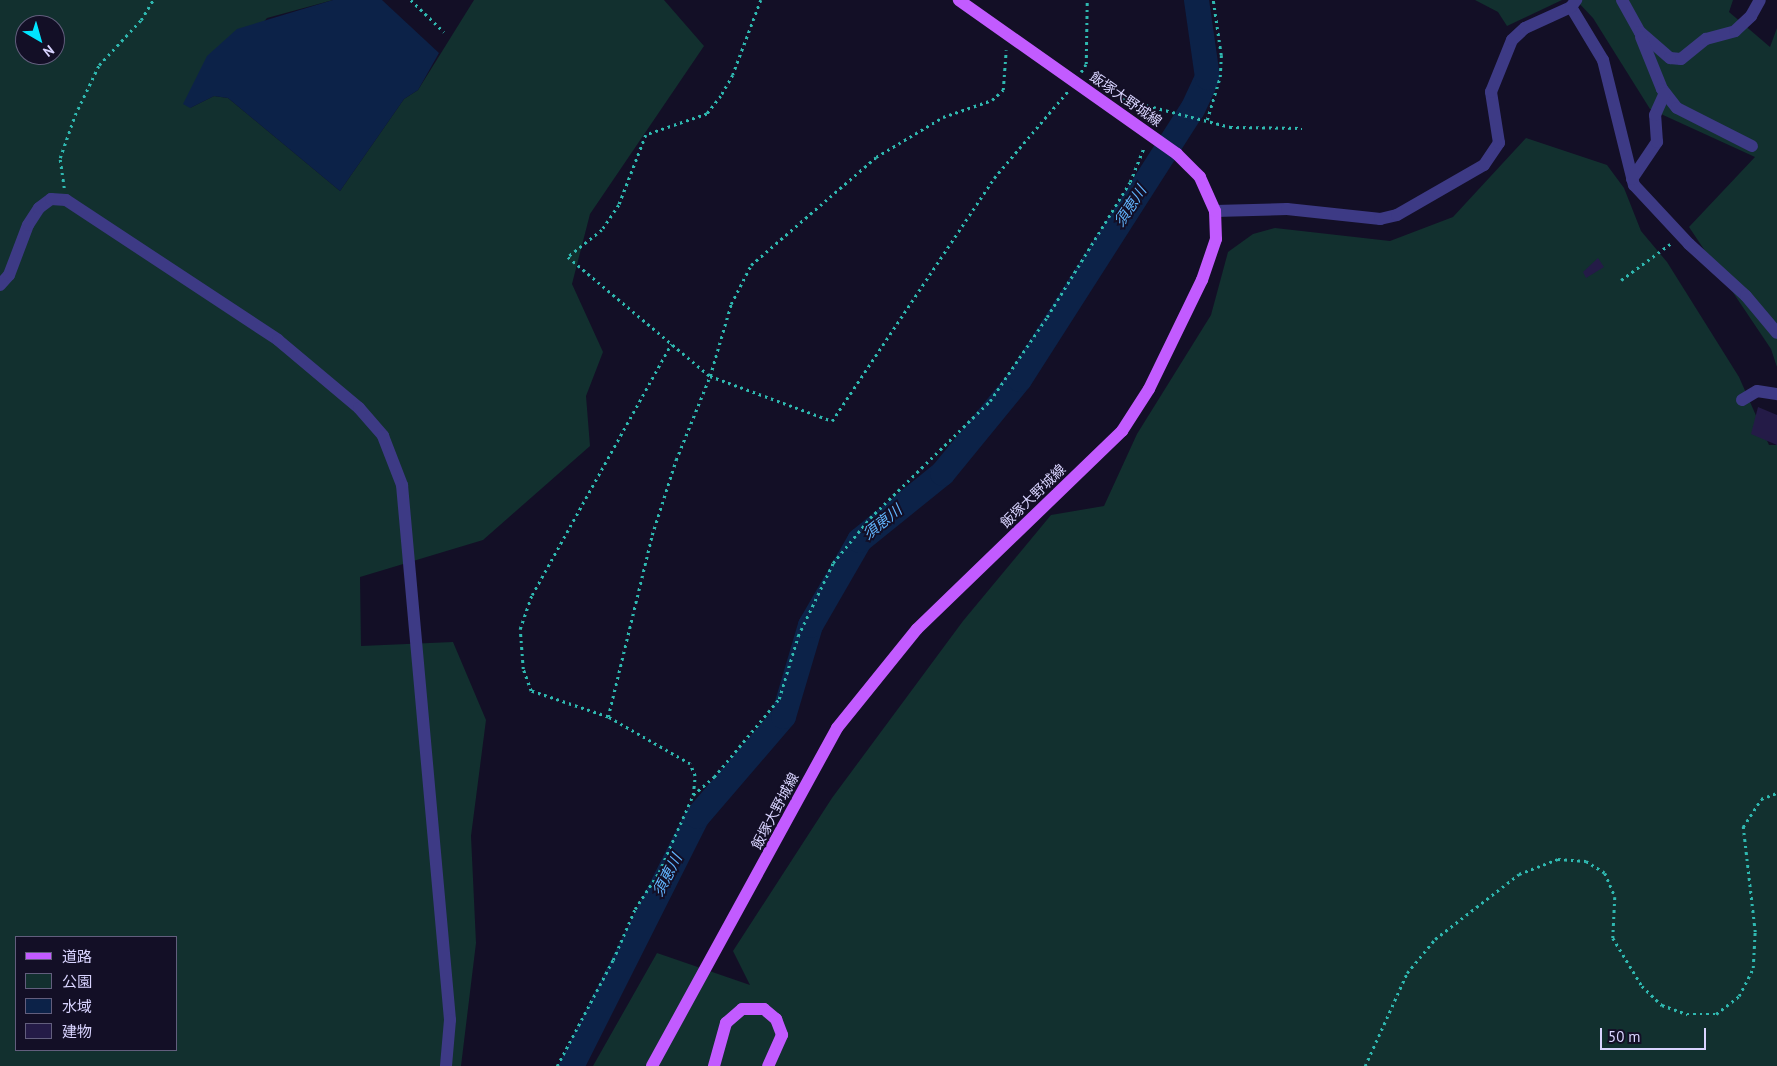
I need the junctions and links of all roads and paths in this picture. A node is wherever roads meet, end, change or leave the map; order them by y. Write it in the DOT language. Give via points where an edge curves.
graph roads {
  1 [pos="153,0"];
  2 [pos="411,0"];
  3 [pos="761,0"];
  4 [pos="959,0"];
  5 [pos="1087,0"];
  6 [pos="1213,0"];
  7 [pos="1622,0"];
  8 [pos="1760,0"];
  9 [pos="1573,3"];
  10 [pos="444,32"];
  11 [pos="1640,32"];
  12 [pos="1007,35"];
  13 [pos="1075,82"];
  14 [pos="1665,93"];
  15 [pos="1106,103"];
  16 [pos="1207,120"];
  17 [pos="1302,128"];
  18 [pos="1154,137"];
  19 [pos="1752,146"];
  20 [pos="1632,179"];
  21 [pos="66,200"];
  22 [pos="1215,211"];
  23 [pos="1681,236"];
  24 [pos="1621,280"];
  25 [pos="0,285"];
  26 [pos="1777,333"];
  27 [pos="671,344"];
  28 [pos="710,376"];
  29 [pos="1777,394"];
  30 [pos="1742,400"];
  31 [pos="608,717"];
  32 [pos="1777,793"];
  33 [pos="693,795"];
  34 [pos="446,1066"];
  35 [pos="557,1066"];
  36 [pos="652,1066"];
  37 [pos="714,1066"];
  38 [pos="768,1066"];
  39 [pos="1365,1066"];
  1 -- 21 [label="path" via="141,20 99,65 75,115 60,158"];
  2 -- 10 [label="path"];
  3 -- 27 [label="path" via="733,75 721,96 707,114 646,135 618,204 602,230 568,257"];
  4 -- 12 [label="main road, 飯塚大野城線"];
  5 -- 13 [label="path" via="1086,64"];
  6 -- 16 [label="path" via="1220,70"];
  7 -- 11 [label="street"];
  8 -- 11 [label="street" via="1751,16 1736,31 1706,39 1681,60 1670,58"];
  9 -- 20 [label="street" via="1603,60"];
  9 -- 22 [label="street" via="1525,28 1512,40 1491,92 1498,143 1494,155 1484,165 1417,204 1380,219 1287,209"];
  11 -- 14 [label="street"];
  12 -- 13 [label="main road, 飯塚大野城線"];
  12 -- 28 [label="path" via="1003,90 992,100 943,117 876,157 751,265 731,304"];
  13 -- 15 [label="main road, 飯塚大野城線"];
  13 -- 28 [label="path" via="994,178 832,422"];
  14 -- 19 [label="street" via="1677,108"];
  14 -- 20 [label="street" via="1655,115 1657,142"];
  15 -- 16 [label="path" via="1126,98"];
  15 -- 18 [label="main road, 飯塚大野城線"];
  16 -- 17 [label="path" via="1230,126"];
  18 -- 22 [label="main road, 飯塚大野城線" via="1177,154 1200,178"];
  18 -- 33 [label="path" via="1130,182 1042,324 990,401 870,518 838,556 798,636 779,699 714,777"];
  20 -- 23 [label="street"];
  21 -- 25 [label="street" via="51,199 39,208 28,225 9,275"];
  21 -- 34 [label="street" via="278,340 359,408 383,436 402,485 450,1020"];
  22 -- 36 [label="main road, 飯塚大野城線" via="1216,239 1202,280 1149,389 1122,431 917,629 866,688 837,728"];
  23 -- 24 [label="path"];
  23 -- 26 [label="street" via="1746,296"];
  27 -- 28 [label="path"];
  27 -- 31 [label="path" via="537,586 520,629 523,669 531,691"];
  28 -- 31 [label="path" via="676,460 652,535"];
  29 -- 30 [label="street" via="1757,391"];
  31 -- 33 [label="path" via="690,764 695,776"];
  32 -- 39 [label="path" via="1761,799 1743,827 1755,932 1753,968 1739,996 1716,1014 1687,1014 1662,1005 1642,986 1613,938 1615,897 1604,873 1586,861 1558,859 1519,874 1434,939 1407,972"];
  33 -- 35 [label="path" via="659,872 635,909 613,960"];
  37 -- 38 [label="main road" via="726,1023 742,1009 764,1009 776,1019 782,1035"];
}
